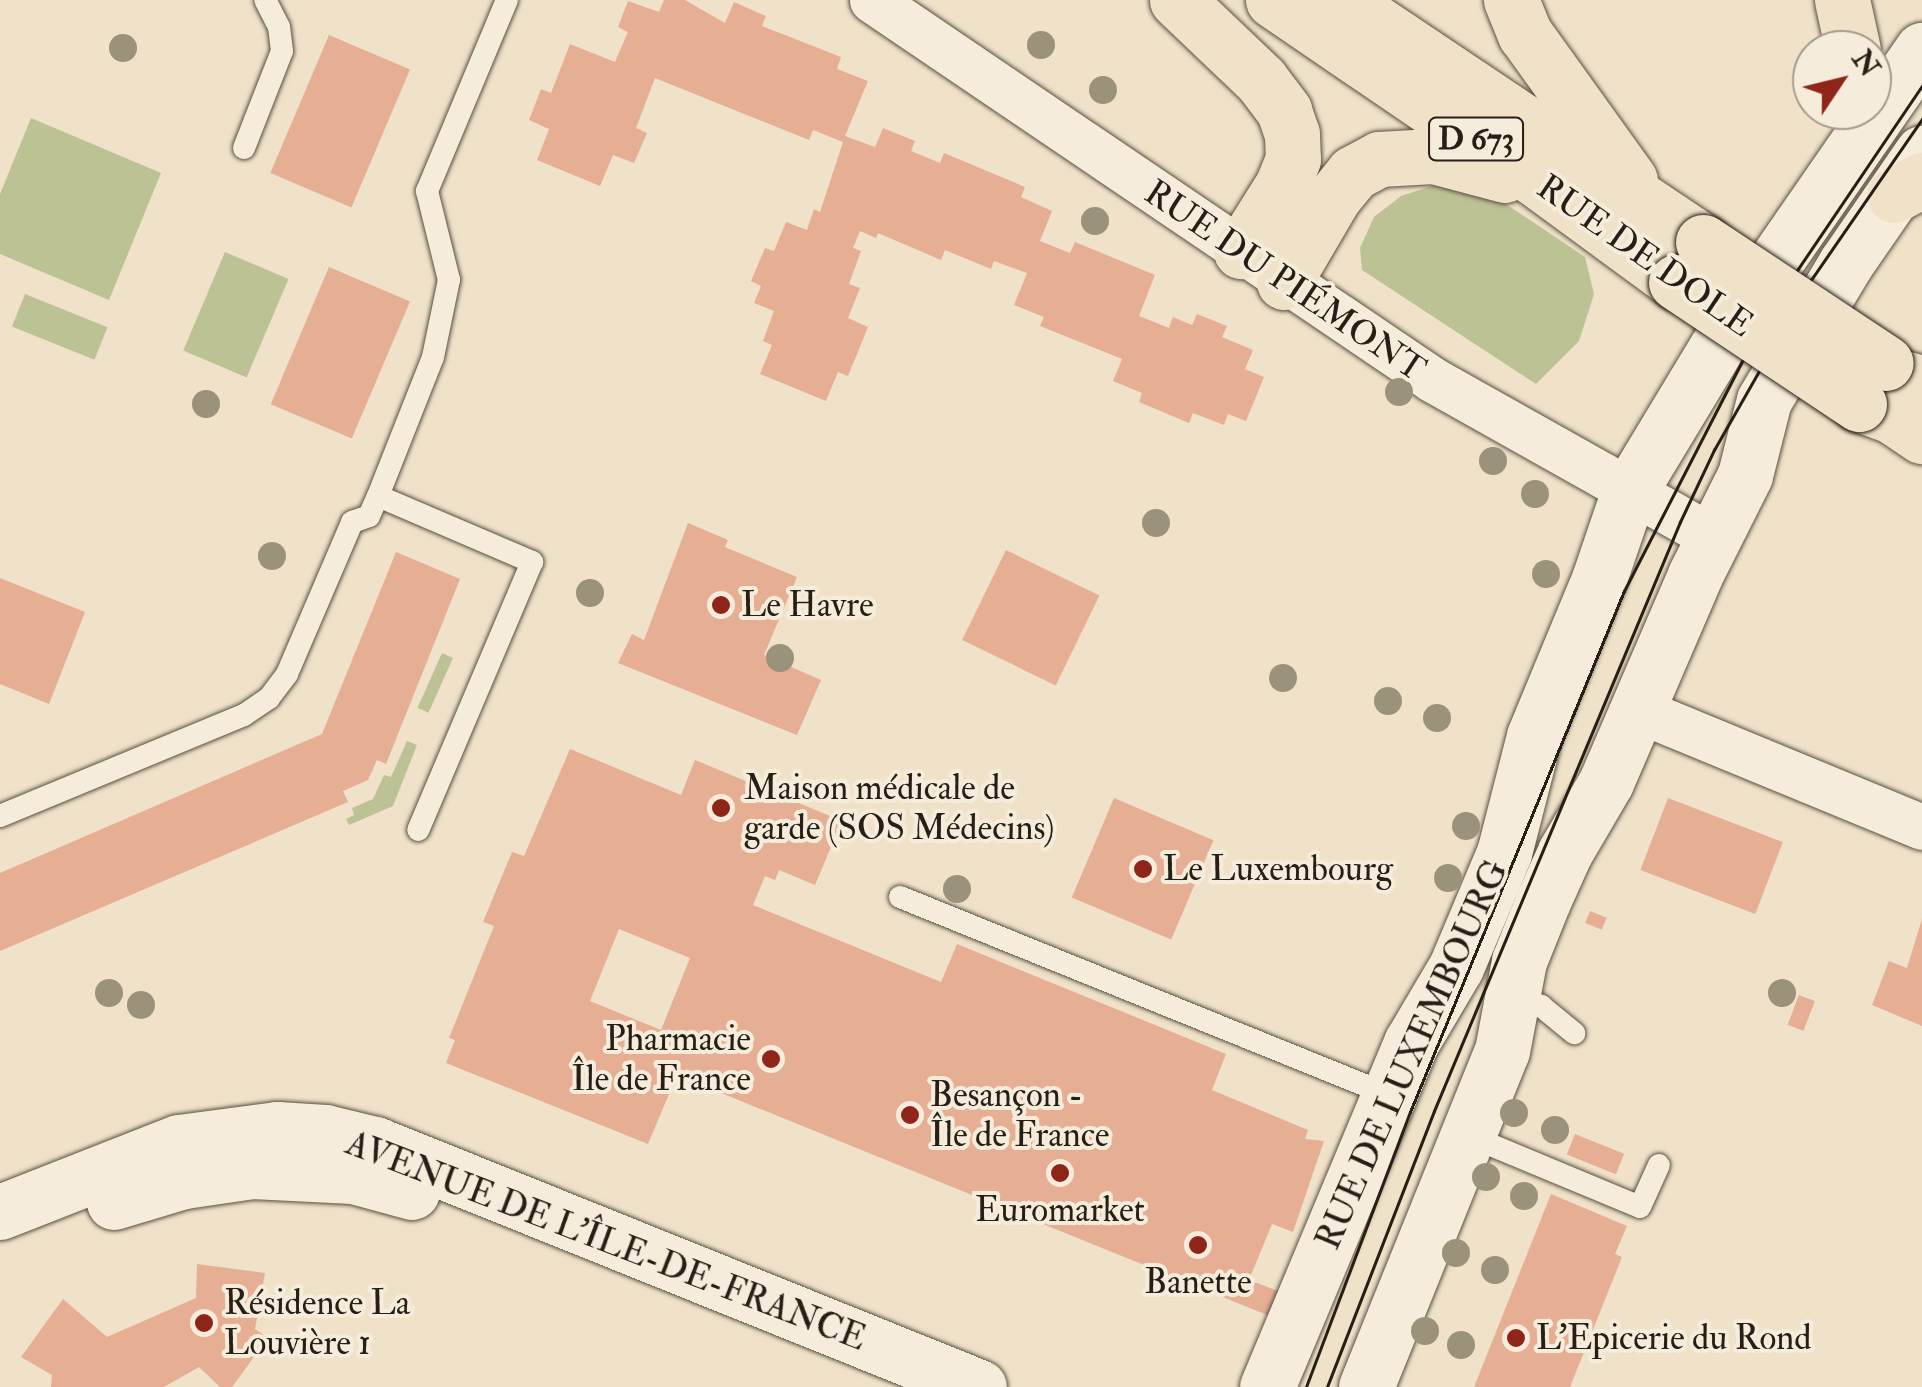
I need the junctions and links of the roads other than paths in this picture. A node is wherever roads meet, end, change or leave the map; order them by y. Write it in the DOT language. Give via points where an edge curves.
graph roads {
  1 [pos="265,0"];
  2 [pos="507,0"];
  3 [pos="872,0"];
  4 [pos="1177,0"];
  5 [pos="1273,0"];
  6 [pos="1342,0"];
  7 [pos="1512,0"];
  8 [pos="1842,0"];
  9 [pos="1849,30"];
  10 [pos="1922,50"];
  11 [pos="1892,87"];
  12 [pos="1857,130"];
  13 [pos="244,148"];
  14 [pos="1912,176"];
  15 [pos="1544,185"];
  16 [pos="1652,211"];
  17 [pos="1240,250"];
  18 [pos="1690,262"];
  19 [pos="1284,282"];
  20 [pos="1903,402"];
  21 [pos="1628,494"];
  22 [pos="378,496"];
  23 [pos="1714,538"];
  24 [pos="1638,710"];
  25 [pos="0,816"];
  26 [pos="1922,827"];
  27 [pos="418,830"];
  28 [pos="900,897"];
  29 [pos="1511,996"];
  30 [pos="1574,1033"];
  31 [pos="1388,1096"];
  32 [pos="1467,1135"];
  33 [pos="1659,1165"];
  34 [pos="0,1212"];
  35 [pos="0,1248"];
  36 [pos="891,1387"];
  37 [pos="979,1387"];
  38 [pos="1268,1387"];
  39 [pos="1366,1387"];
  1 -- 13 [label="lane" via="282,51"];
  2 -- 22 [label="lane" via="427,191 449,280 433,357"];
  3 -- 17 [label="street, RUE DU PIÉMONT"];
  4 -- 17 [label="main road" via="1262,80 1292,134 1282,186"];
  5 -- 15 [label="main road, RUE DE DOLE / D 673"];
  6 -- 16 [label="main road, RUE DE DOLE / D 673"];
  7 -- 16 [label="main road" via="1534,48"];
  8 -- 9 [label="main road"];
  10 -- 11 [label="street, RUE DE LUXEMBOURG"];
  12 -- 21 [label="street, RUE DE LUXEMBOURG"];
  14 -- 23 [label="street, RUE DE LUXEMBOURG" via="1774,380 1744,475"];
  15 -- 18 [label="main road, RUE DE DOLE / D 673"];
  15 -- 19 [label="main road" via="1434,156 1379,159 1353,173 1333,198"];
  16 -- 18 [label="main road, RUE DE DOLE / D 673"];
  17 -- 19 [label="street, RUE DU PIÉMONT"];
  18 -- 20 [label="main road, RUE DE DOLE / D 673, bridge"];
  19 -- 21 [label="street, RUE DU PIÉMONT" via="1433,380"];
  21 -- 23 [label="street, RUE DU PIÉMONT"];
  21 -- 31 [label="street, RUE DE LUXEMBOURG" via="1534,736 1504,853 1456,968"];
  22 -- 25 [label="lane" via="369,516 352,522 287,674 268,698 244,715"];
  22 -- 27 [label="lane" via="532,562"];
  23 -- 24 [label="street, RUE DE LUXEMBOURG"];
  24 -- 26 [label="street"];
  24 -- 29 [label="street, RUE DE LUXEMBOURG" via="1565,852"];
  28 -- 31 [label="lane"];
  29 -- 30 [label="lane" via="1541,1006"];
  29 -- 32 [label="street, RUE DE LUXEMBOURG" via="1502,1050"];
  31 -- 38 [label="street, RUE DE LUXEMBOURG"];
  32 -- 33 [label="lane" via="1640,1207"];
  32 -- 39 [label="street, RUE DE LUXEMBOURG"];
  34 -- 37 [label="street, AVENUE DE L'ÎLE-DE-FRANCE" via="179,1142 277,1129 324,1132 375,1144"];
  35 -- 36 [label="street, AVENUE DE L'ÎLE-DE-FRANCE" via="184,1181 252,1171 353,1176 404,1189"];
}
